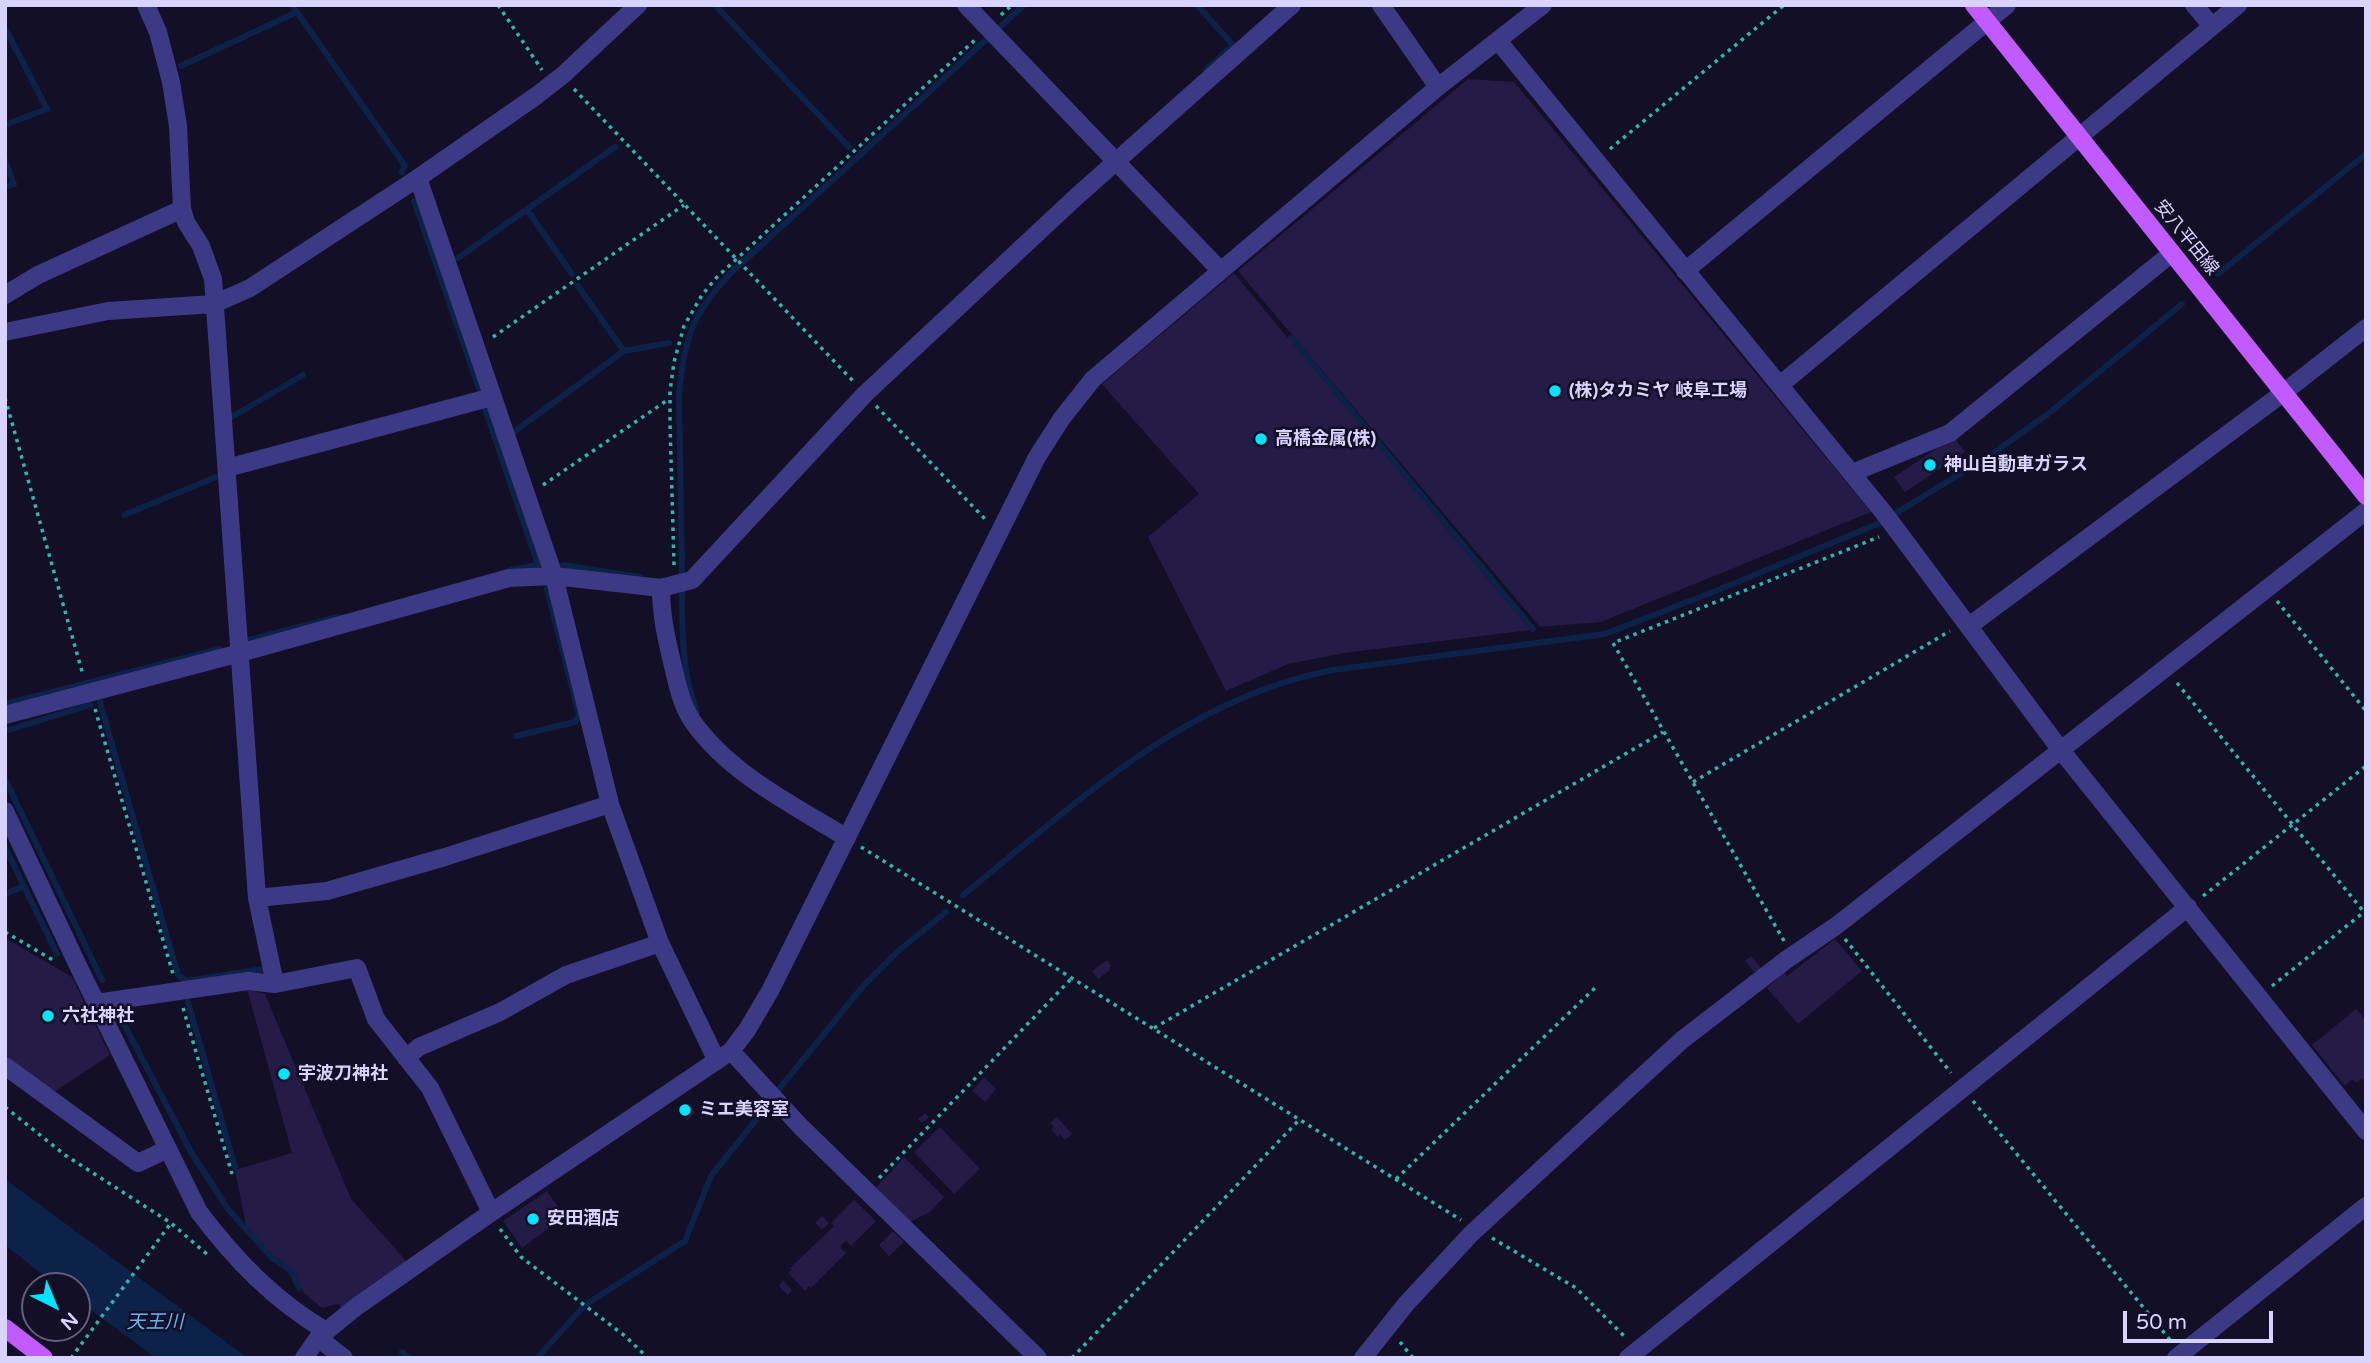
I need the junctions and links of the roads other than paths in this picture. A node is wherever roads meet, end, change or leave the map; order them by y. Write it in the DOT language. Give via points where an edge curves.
graph roads {
  1 [pos="146,5"];
  2 [pos="638,5"];
  3 [pos="966,5"];
  4 [pos="1292,5"];
  5 [pos="1381,5"];
  6 [pos="1543,5"];
  7 [pos="1974,5"];
  8 [pos="2007,5"];
  9 [pos="2194,5"];
  10 [pos="2238,5"];
  11 [pos="1987,21"];
  12 [pos="2212,26"];
  13 [pos="1499,42"];
  14 [pos="1438,87"];
  15 [pos="2080,138"];
  16 [pos="1115,162"];
  17 [pos="418,178"];
  18 [pos="182,209"];
  19 [pos="2172,253"];
  20 [pos="1220,270"];
  21 [pos="1685,271"];
  22 [pos="5,295"];
  23 [pos="214,304"];
  24 [pos="2366,328"];
  25 [pos="5,332"];
  26 [pos="1780,384"];
  27 [pos="2283,393"];
  28 [pos="492,397"];
  29 [pos="227,468"];
  30 [pos="1852,473"];
  31 [pos="2366,496"];
  32 [pos="2366,511"];
  33 [pos="554,576"];
  34 [pos="668,586"];
  35 [pos="1967,624"];
  36 [pos="240,653"];
  37 [pos="5,715"];
  38 [pos="2060,749"];
  39 [pos="610,804"];
  40 [pos="5,811"];
  41 [pos="847,838"];
  42 [pos="257,898"];
  43 [pos="2188,907"];
  44 [pos="660,943"];
  45 [pos="275,984"];
  46 [pos="96,1003"];
  47 [pos="724,1056"];
  48 [pos="406,1058"];
  49 [pos="5,1066"];
  50 [pos="2366,1131"];
  51 [pos="167,1149"];
  52 [pos="2366,1206"];
  53 [pos="490,1213"];
  54 [pos="5,1328"];
  55 [pos="322,1334"];
  56 [pos="1633,1354"];
  57 [pos="2179,1356"];
  58 [pos="304,1357"];
  59 [pos="44,1358"];
  60 [pos="344,1358"];
  61 [pos="1038,1358"];
  62 [pos="1363,1358"];
  1 -- 18 [label="street" via="171,82"];
  2 -- 17 [label="street" via="557,80"];
  3 -- 16 [label="street"];
  4 -- 16 [label="street"];
  5 -- 14 [label="street"];
  6 -- 13 [label="street"];
  7 -- 11 [label="main road, 安八平田線"];
  8 -- 11 [label="street"];
  9 -- 12 [label="street"];
  10 -- 12 [label="street"];
  11 -- 15 [label="main road, 安八平田線"];
  11 -- 21 [label="street"];
  12 -- 15 [label="street"];
  13 -- 14 [label="street"];
  13 -- 21 [label="street"];
  14 -- 20 [label="street"];
  15 -- 19 [label="main road, 安八平田線"];
  15 -- 26 [label="street"];
  16 -- 20 [label="street"];
  16 -- 34 [label="street" via="865,394 692,580"];
  17 -- 23 [label="street" via="250,288"];
  17 -- 28 [label="street"];
  18 -- 22 [label="street" via="38,275"];
  18 -- 23 [label="street" via="214,279"];
  19 -- 27 [label="main road, 安八平田線"];
  19 -- 30 [label="street" via="1950,433"];
  20 -- 41 [label="street" via="1093,379 1062,418 1037,457"];
  21 -- 26 [label="street"];
  23 -- 25 [label="street" via="108,312"];
  23 -- 29 [label="street"];
  24 -- 27 [label="street"];
  26 -- 30 [label="street"];
  27 -- 31 [label="main road, 安八平田線"];
  27 -- 35 [label="street"];
  28 -- 29 [label="street"];
  28 -- 33 [label="street"];
  29 -- 36 [label="street"];
  30 -- 35 [label="street"];
  32 -- 38 [label="street"];
  33 -- 34 [label="street"];
  33 -- 36 [label="street" via="509,578"];
  33 -- 39 [label="street"];
  34 -- 41 [label="street" via="661,617 681,697 693,722 749,778"];
  35 -- 38 [label="street"];
  36 -- 37 [label="street"];
  36 -- 42 [label="street"];
  38 -- 43 [label="street"];
  38 -- 62 [label="street" via="1836,926 1682,1040 1476,1229"];
  39 -- 42 [label="street" via="327,891"];
  39 -- 44 [label="street"];
  40 -- 46 [label="street"];
  41 -- 47 [label="street" via="770,991 747,1030"];
  42 -- 45 [label="street"];
  43 -- 50 [label="street"];
  43 -- 56 [label="street"];
  44 -- 47 [label="street"];
  44 -- 48 [label="street" via="566,975 500,1012 419,1047"];
  45 -- 46 [label="street" via="248,981"];
  45 -- 48 [label="street" via="357,968 376,1019"];
  46 -- 51 [label="street"];
  47 -- 53 [label="street"];
  47 -- 61 [label="street"];
  48 -- 53 [label="street" via="430,1088"];
  49 -- 51 [label="street" via="138,1163"];
  51 -- 55 [label="street" via="199,1212 223,1244"];
  52 -- 57 [label="street"];
  53 -- 55 [label="street"];
  54 -- 59 [label="main road"];
  55 -- 58 [label="street"];
  55 -- 60 [label="street"];
}
